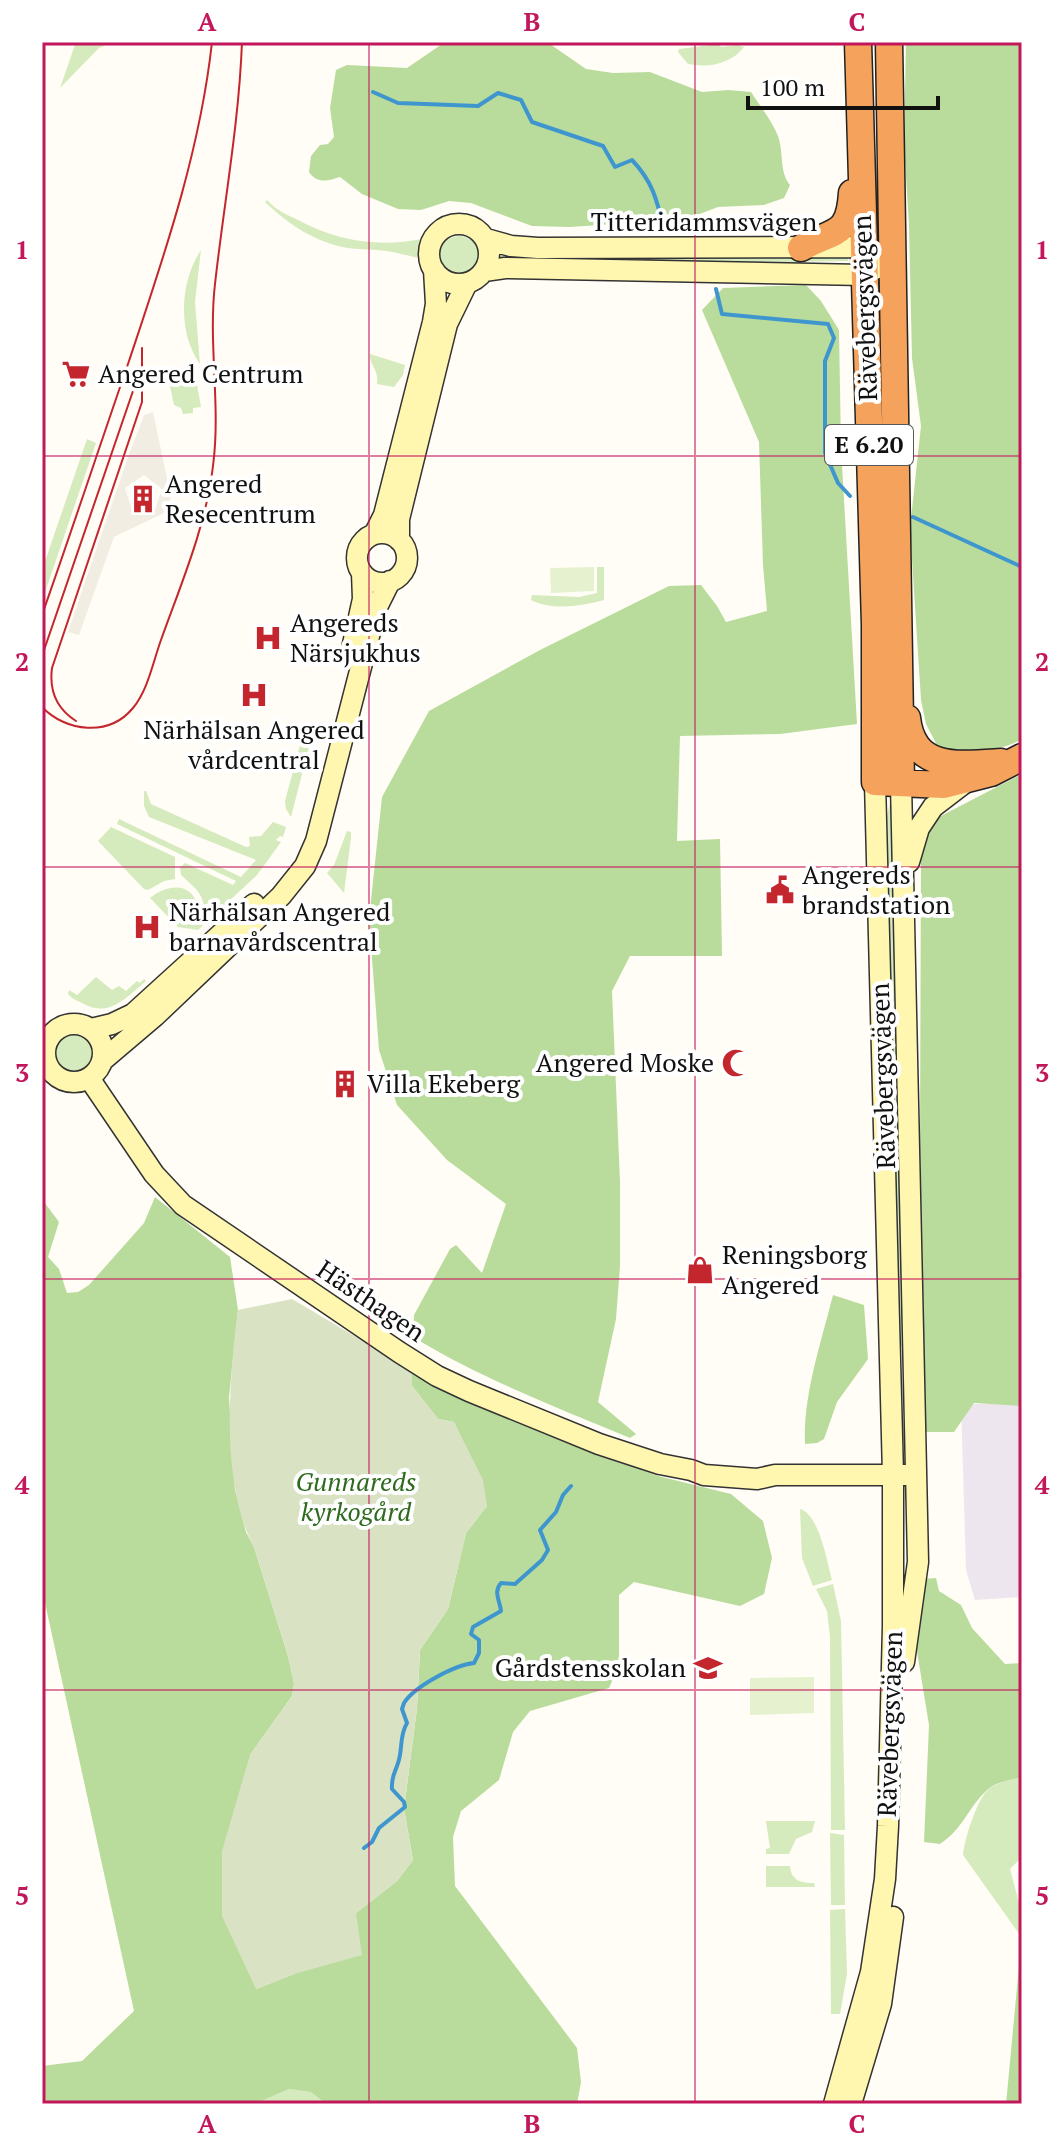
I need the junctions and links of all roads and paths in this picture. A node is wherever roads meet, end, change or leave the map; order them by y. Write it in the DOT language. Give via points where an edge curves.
graph roads {
  1 [pos="858,42"];
  2 [pos="889,42"];
  3 [pos="860,138"];
  4 [pos="486,239"];
  5 [pos="863,247"];
  6 [pos="801,248"];
  7 [pos="893,259"];
  8 [pos="434,270"];
  9 [pos="864,275"];
  10 [pos="476,277"];
  11 [pos="375,533"];
  12 [pos="399,540"];
  13 [pos="362,573"];
  14 [pos="390,581"];
  15 [pos="898,671"];
  16 [pos="1018,759"];
  17 [pos="968,781"];
  18 [pos="888,783"];
  19 [pos="903,894"];
  20 [pos="91,1029"];
  21 [pos="102,1061"];
  22 [pos="89,1078"];
  23 [pos="918,1474"];
  24 [pos="893,1475"];
  25 [pos="834,2104"];
  26 [pos="851,2104"];
  1 -- 3 [label="highway, Rävebergsvägen / E 6.20"];
  2 -- 7 [label="highway, Rävebergsvägen / E 6.20"];
  3 -- 5 [label="highway, Rävebergsvägen / E 6.20"];
  3 -- 6 [label="highway" via="853,153 846,223"];
  4 -- 6 [label="street, Titteridammsvägen" via="538,248"];
  4 -- 8 [label="street" via="465,224 448,226 434,237 429,252"];
  4 -- 10 [label="street" via="489,261"];
  5 -- 6 [label="street, Titteridammsvägen"];
  5 -- 7 [label="street, Titteridammsvägen"];
  5 -- 9 [label="highway, Rävebergsvägen / E 6.20"];
  7 -- 9 [label="street"];
  7 -- 15 [label="highway, Rävebergsvägen / E 6.20"];
  8 -- 10 [label="street" via="445,280"];
  8 -- 11 [label="street" via="433,322"];
  9 -- 10 [label="street, Titteridammsvägen" via="505,268"];
  9 -- 18 [label="highway, Rävebergsvägen / E 6.20" via="875,625"];
  10 -- 12 [label="street" via="447,324 399,519"];
  11 -- 12 [label="street"];
  11 -- 13 [label="street" via="358,548"];
  12 -- 14 [label="street" via="406,564"];
  13 -- 14 [label="street" via="374,581"];
  13 -- 20 [label="street" via="362,606 312,815 298,852 270,890 133,1014"];
  14 -- 21 [label="street" via="376,609 305,866 250,926"];
  15 -- 16 [label="highway, E 6.20" via="908,732 922,754 964,763"];
  15 -- 18 [label="highway, Rävebergsvägen / E 6.20"];
  16 -- 17 [label="highway, E 6.20"];
  17 -- 18 [label="highway, E 6.20"];
  17 -- 19 [label="street, Rävebergsvägen" via="933,807 919,828"];
  18 -- 19 [label="street, Rävebergsvägen"];
  18 -- 24 [label="street, Rävebergsvägen"];
  19 -- 23 [label="street, Rävebergsvägen"];
  20 -- 21 [label="street" via="101,1041"];
  20 -- 22 [label="street" via="60,1027 49,1037 45,1052 57,1077 70,1082"];
  21 -- 22 [label="street"];
  22 -- 24 [label="street, Hästhagen" via="154,1174 183,1205 418,1364 469,1391 660,1464 775,1475"];
  23 -- 24 [label="street, Hästhagen"];
  23 -- 26 [label="street, Rävebergsvägen" via="918,1562 898,1731 895,1900 881,2004"];
  24 -- 25 [label="street, Rävebergsvägen" via="885,1879 868,1985"];
}
